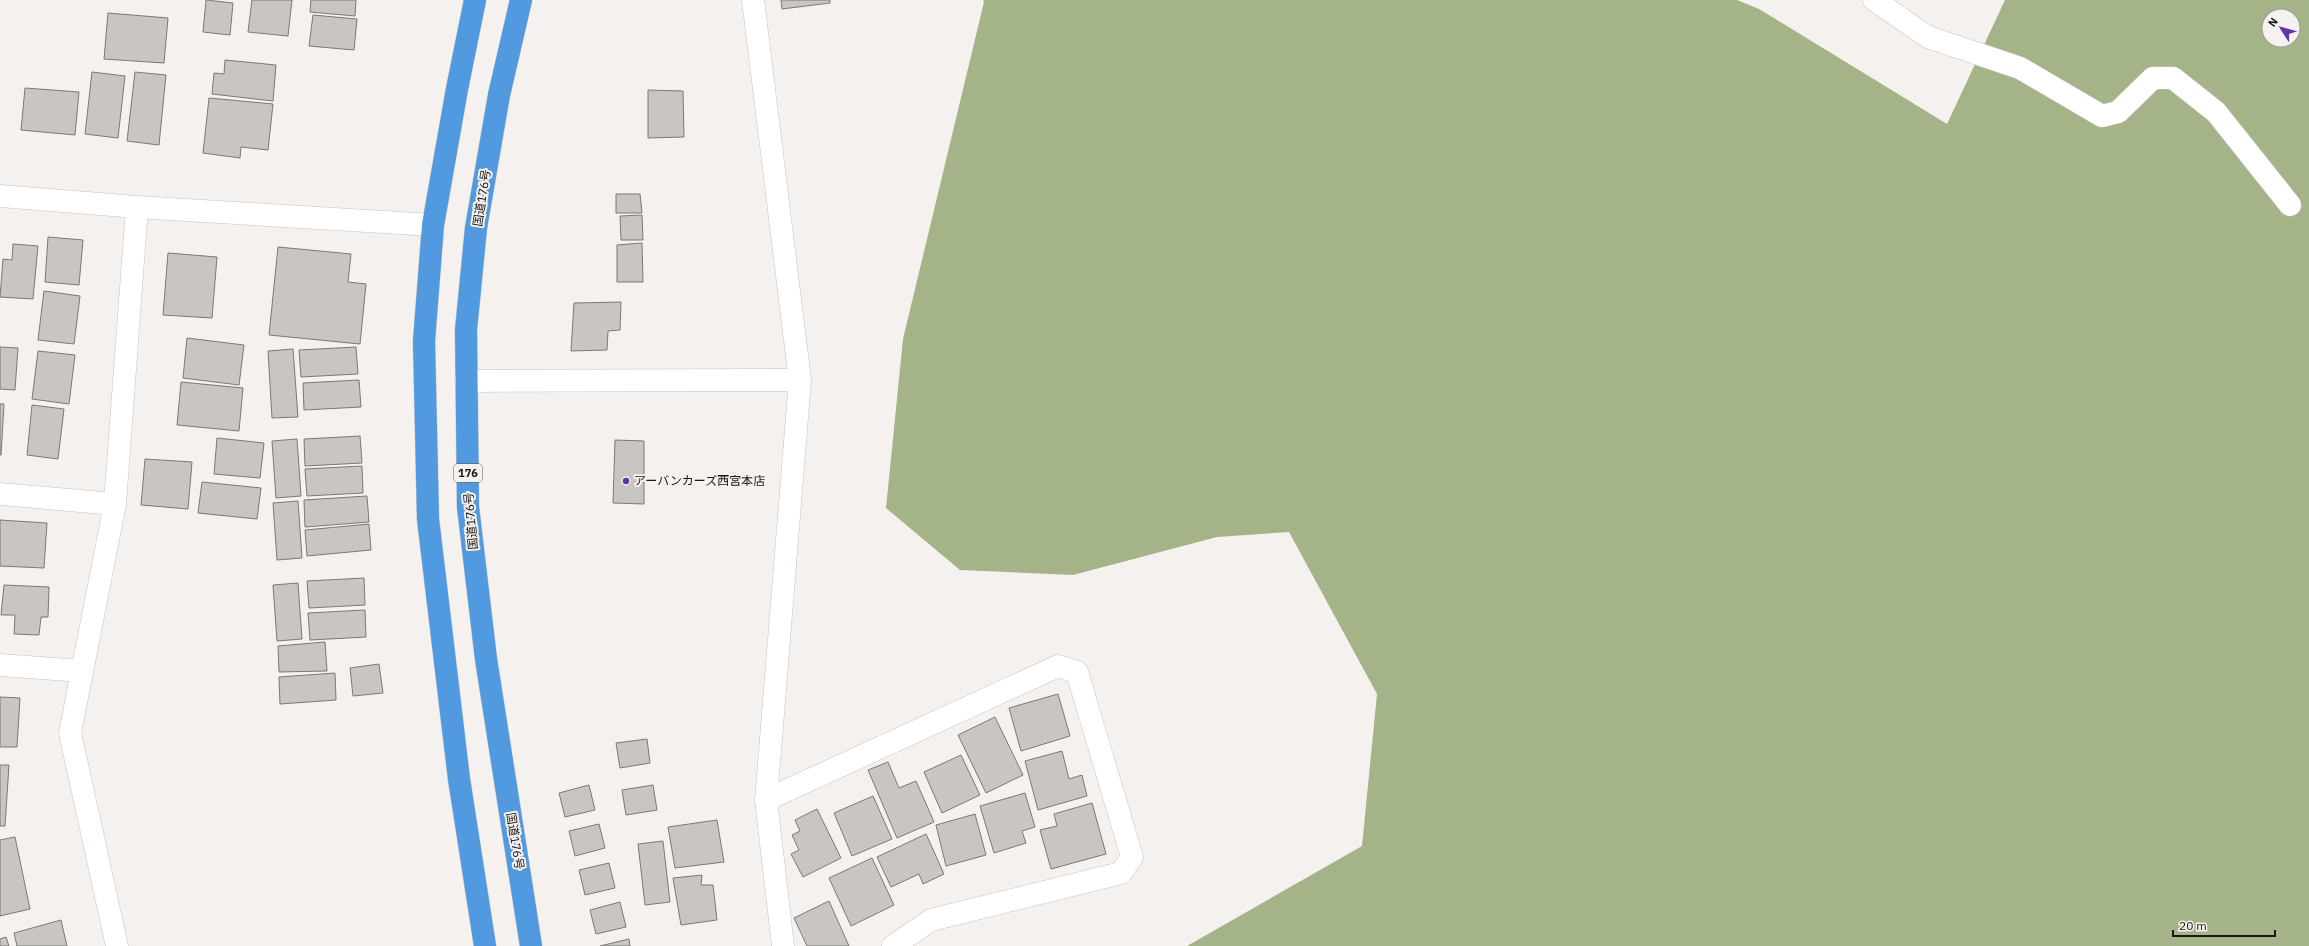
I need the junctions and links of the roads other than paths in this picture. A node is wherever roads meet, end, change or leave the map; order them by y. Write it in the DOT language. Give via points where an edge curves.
graph roads {
  1 [pos="475,0"];
  2 [pos="521,0"];
  3 [pos="753,0"];
  4 [pos="1874,0"];
  5 [pos="0,196"];
  6 [pos="2290,205"];
  7 [pos="137,207"];
  8 [pos="433,225"];
  9 [pos="800,380"];
  10 [pos="466,381"];
  11 [pos="0,494"];
  12 [pos="115,504"];
  13 [pos="0,665"];
  14 [pos="82,671"];
  15 [pos="766,800"];
  16 [pos="117,946"];
  17 [pos="485,946"];
  18 [pos="531,946"];
  19 [pos="783,946"];
  20 [pos="893,946"];
  1 -- 8 [label="highway"];
  2 -- 10 [label="highway, 国道176号 / 176" via="499,94 476,228 466,330"];
  3 -- 9 [label="street"];
  4 -- 6 [label="street" via="1928,37 2020,68 2102,116 2118,112 2154,78 2173,78 2216,112"];
  5 -- 7 [label="street"];
  7 -- 8 [label="street"];
  7 -- 12 [label="street"];
  8 -- 17 [label="highway" via="424,341 428,519 459,779"];
  9 -- 10 [label="street"];
  9 -- 15 [label="street"];
  10 -- 18 [label="highway, 国道176号 / 176" via="470,522 486,659"];
  11 -- 12 [label="street"];
  12 -- 14 [label="street"];
  13 -- 14 [label="street"];
  14 -- 16 [label="street" via="70,733"];
  15 -- 19 [label="street"];
  15 -- 20 [label="street" via="1058,666 1077,672 1132,857 1121,873 931,920"];
}
